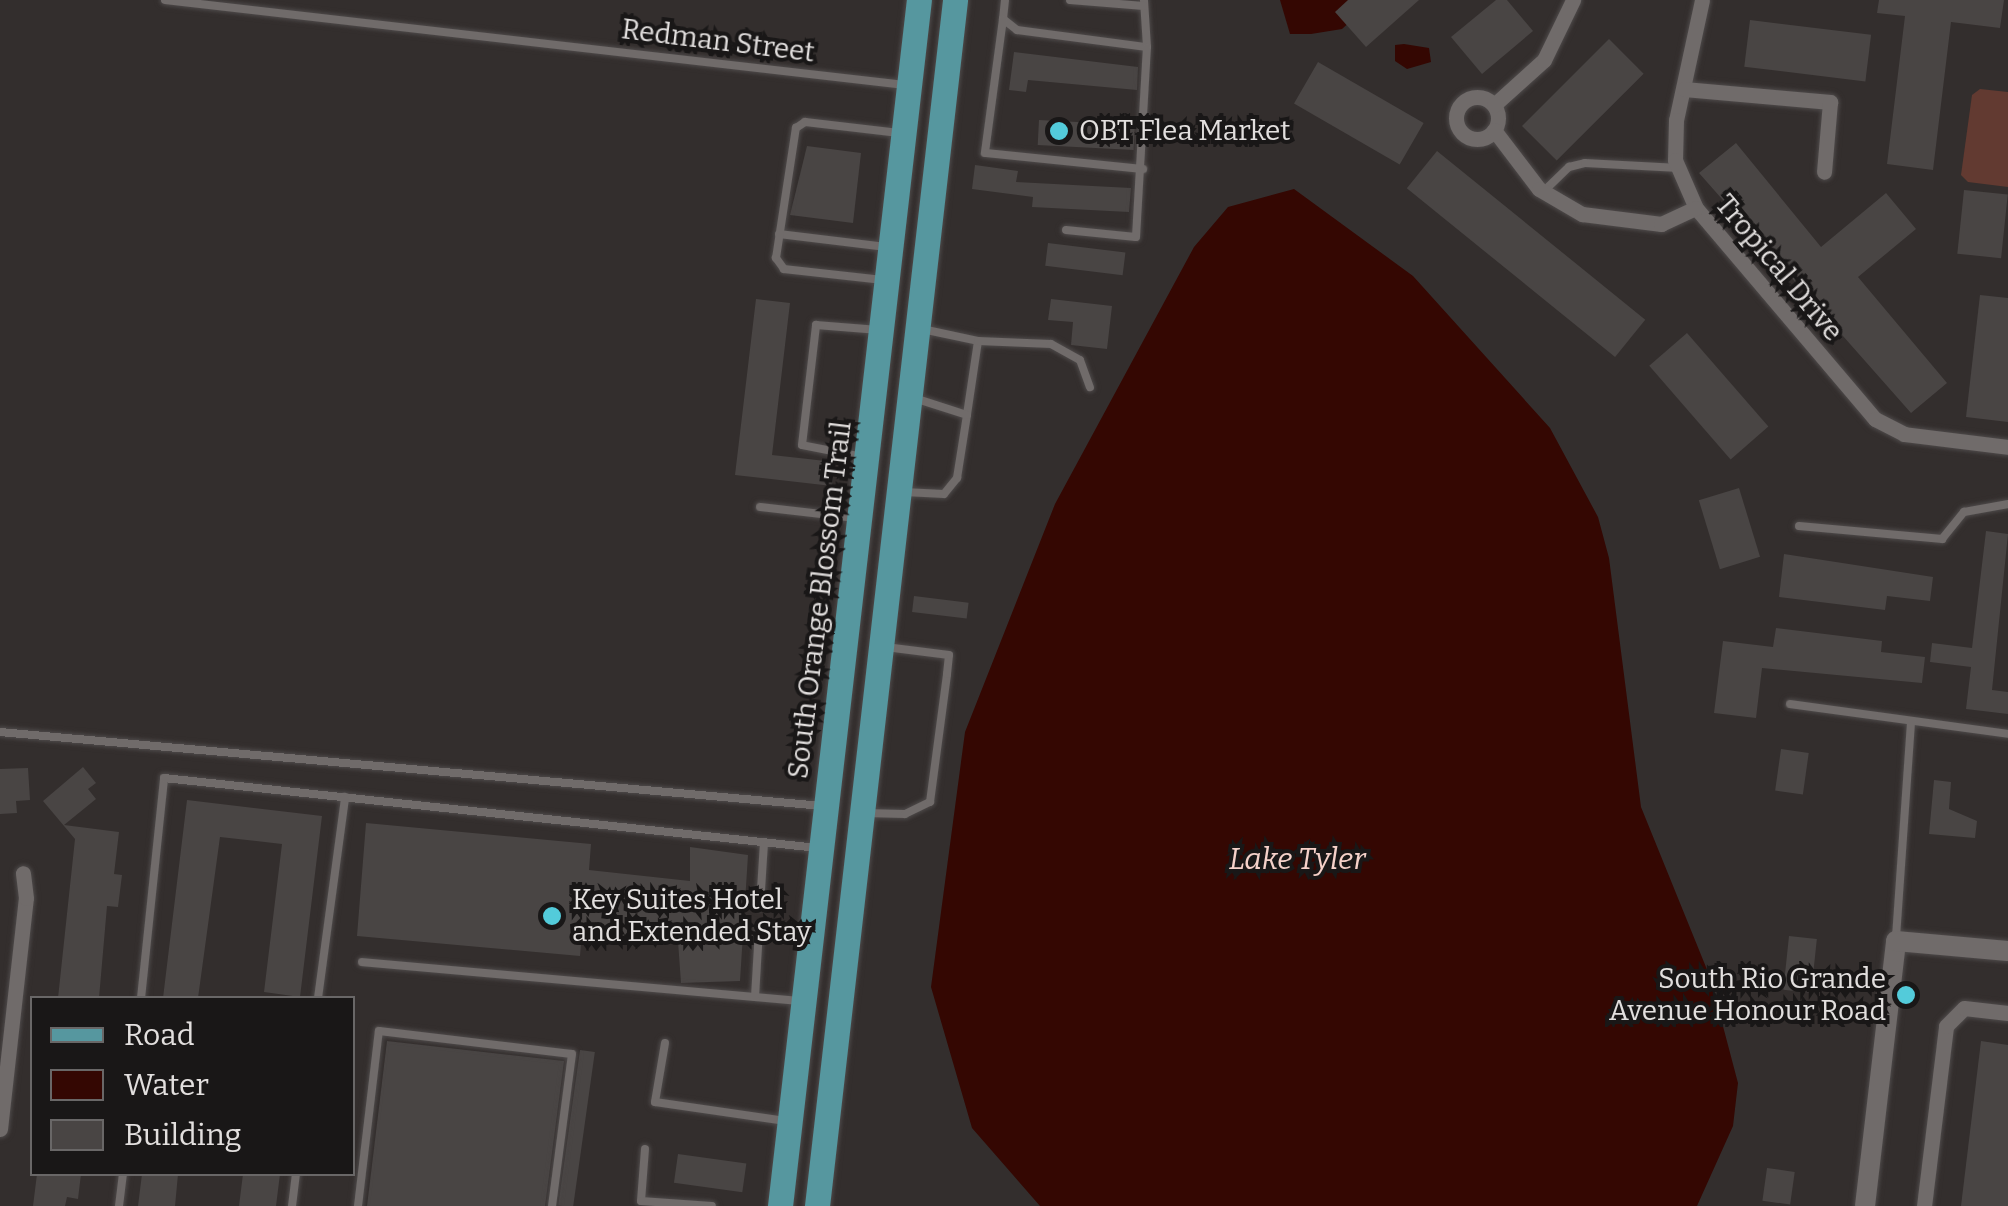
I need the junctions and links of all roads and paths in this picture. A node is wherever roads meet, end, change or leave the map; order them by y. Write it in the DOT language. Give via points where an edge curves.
graph roads {
  1 [pos="165,0"];
  2 [pos="920,0"];
  3 [pos="956,0"];
  4 [pos="1005,0"];
  5 [pos="1070,0"];
  6 [pos="1573,0"];
  7 [pos="1702,0"];
  8 [pos="1144,3"];
  9 [pos="1003,19"];
  10 [pos="1148,47"];
  11 [pos="909,85"];
  12 [pos="1684,88"];
  13 [pos="1494,105"];
  14 [pos="1494,130"];
  15 [pos="904,133"];
  16 [pos="938,155"];
  17 [pos="1679,168"];
  18 [pos="1143,169"];
  19 [pos="1824,172"];
  20 [pos="1543,192"];
  21 [pos="1696,208"];
  22 [pos="1066,230"];
  23 [pos="779,234"];
  24 [pos="891,248"];
  25 [pos="887,281"];
  26 [pos="918,328"];
  27 [pos="882,330"];
  28 [pos="978,341"];
  29 [pos="1090,387"];
  30 [pos="910,398"];
  31 [pos="966,415"];
  32 [pos="2008,448"];
  33 [pos="867,458"];
  34 [pos="899,492"];
  35 [pos="2008,504"];
  36 [pos="760,507"];
  37 [pos="860,519"];
  38 [pos="1799,526"];
  39 [pos="882,646"];
  40 [pos="1790,704"];
  41 [pos="1912,722"];
  42 [pos="0,732"];
  43 [pos="2008,734"];
  44 [pos="836,736"];
  45 [pos="345,797"];
  46 [pos="827,806"];
  47 [pos="862,813"];
  48 [pos="764,842"];
  49 [pos="822,849"];
  50 [pos="22,873"];
  51 [pos="760,906"];
  52 [pos="850,924"];
  53 [pos="759,930"];
  54 [pos="1896,941"];
  55 [pos="2008,951"];
  56 [pos="362,962"];
  57 [pos="141,996"];
  58 [pos="318,996"];
  59 [pos="755,997"];
  60 [pos="804,1001"];
  61 [pos="2008,1013"];
  62 [pos="6,1020"];
  63 [pos="664,1042"];
  64 [pos="790,1121"];
  65 [pos="0,1129"];
  66 [pos="645,1150"];
  67 [pos="123,1176"];
  68 [pos="296,1176"];
  69 [pos="119,1206"];
  70 [pos="292,1206"];
  71 [pos="358,1206"];
  72 [pos="552,1206"];
  73 [pos="712,1206"];
  74 [pos="780,1206"];
  75 [pos="817,1206"];
  76 [pos="1865,1206"];
  77 [pos="1924,1206"];
  1 -- 11 [label="lane, Redman Street"];
  2 -- 11 [label="main road, South Orange Blossom Trail"];
  3 -- 16 [label="main road"];
  4 -- 9 [label="lane"];
  5 -- 8 [label="lane"];
  6 -- 13 [label="street" via="1544,60"];
  7 -- 12 [label="street, Tropical Drive"];
  8 -- 10 [label="lane"];
  9 -- 10 [label="lane" via="1038,36"];
  9 -- 18 [label="lane" via="986,153"];
  10 -- 18 [label="lane"];
  11 -- 15 [label="main road, South Orange Blossom Trail"];
  11 -- 16 [label="main road" via="931,118"];
  12 -- 17 [label="street, Tropical Drive" via="1676,120"];
  12 -- 19 [label="street" via="1830,102"];
  13 -- 14 [label="street"];
  13 -- 14 [label="street" via="1474,97 1460,105 1455,119 1471,139"];
  14 -- 20 [label="street"];
  15 -- 23 [label="lane" via="804,122 796,128"];
  15 -- 24 [label="main road, South Orange Blossom Trail"];
  16 -- 26 [label="main road"];
  17 -- 20 [label="lane" via="1585,164 1569,167"];
  17 -- 21 [label="street, Tropical Drive"];
  18 -- 22 [label="lane" via="1136,237"];
  20 -- 21 [label="street" via="1582,214 1619,223 1661,224"];
  21 -- 32 [label="street, Tropical Drive" via="1875,420 1904,434"];
  23 -- 24 [label="lane"];
  23 -- 25 [label="lane" via="776,258 784,268"];
  24 -- 25 [label="main road, South Orange Blossom Trail"];
  25 -- 27 [label="main road, South Orange Blossom Trail"];
  26 -- 28 [label="lane"];
  26 -- 30 [label="main road"];
  27 -- 33 [label="main road, South Orange Blossom Trail"];
  27 -- 33 [label="lane" via="816,326 802,446"];
  28 -- 29 [label="lane" via="1051,344 1080,360"];
  28 -- 31 [label="lane"];
  30 -- 31 [label="lane"];
  30 -- 34 [label="main road"];
  31 -- 34 [label="lane" via="957,478 944,494"];
  33 -- 37 [label="main road, South Orange Blossom Trail"];
  34 -- 39 [label="main road"];
  35 -- 38 [label="lane" via="1964,512 1942,539"];
  36 -- 37 [label="lane"];
  37 -- 44 [label="main road, South Orange Blossom Trail"];
  39 -- 47 [label="main road"];
  39 -- 47 [label="lane" via="950,655 930,802 905,814"];
  40 -- 41 [label="lane"];
  41 -- 43 [label="lane"];
  41 -- 54 [label="lane"];
  42 -- 46 [label="lane"];
  44 -- 46 [label="main road, South Orange Blossom Trail"];
  44 -- 47 [label="main road" via="840,782"];
  45 -- 48 [label="lane"];
  45 -- 57 [label="lane" via="164,778"];
  45 -- 58 [label="lane"];
  46 -- 49 [label="main road, South Orange Blossom Trail"];
  47 -- 52 [label="main road"];
  48 -- 49 [label="lane"];
  48 -- 51 [label="lane"];
  49 -- 52 [label="main road" via="844,882"];
  49 -- 60 [label="main road, South Orange Blossom Trail"];
  50 -- 62 [label="street" via="26,898"];
  52 -- 75 [label="main road"];
  53 -- 59 [label="lane"];
  54 -- 55 [label="street"];
  54 -- 76 [label="street"];
  56 -- 59 [label="lane"];
  59 -- 60 [label="lane"];
  60 -- 64 [label="main road, South Orange Blossom Trail"];
  61 -- 77 [label="street" via="1964,1008 1946,1026"];
  62 -- 65 [label="street"];
  63 -- 64 [label="lane" via="655,1102"];
  64 -- 74 [label="main road, South Orange Blossom Trail"];
  66 -- 73 [label="lane" via="641,1201"];
  67 -- 69 [label="lane"];
  68 -- 70 [label="lane"];
  71 -- 72 [label="lane" via="379,1030 572,1054"];
}
